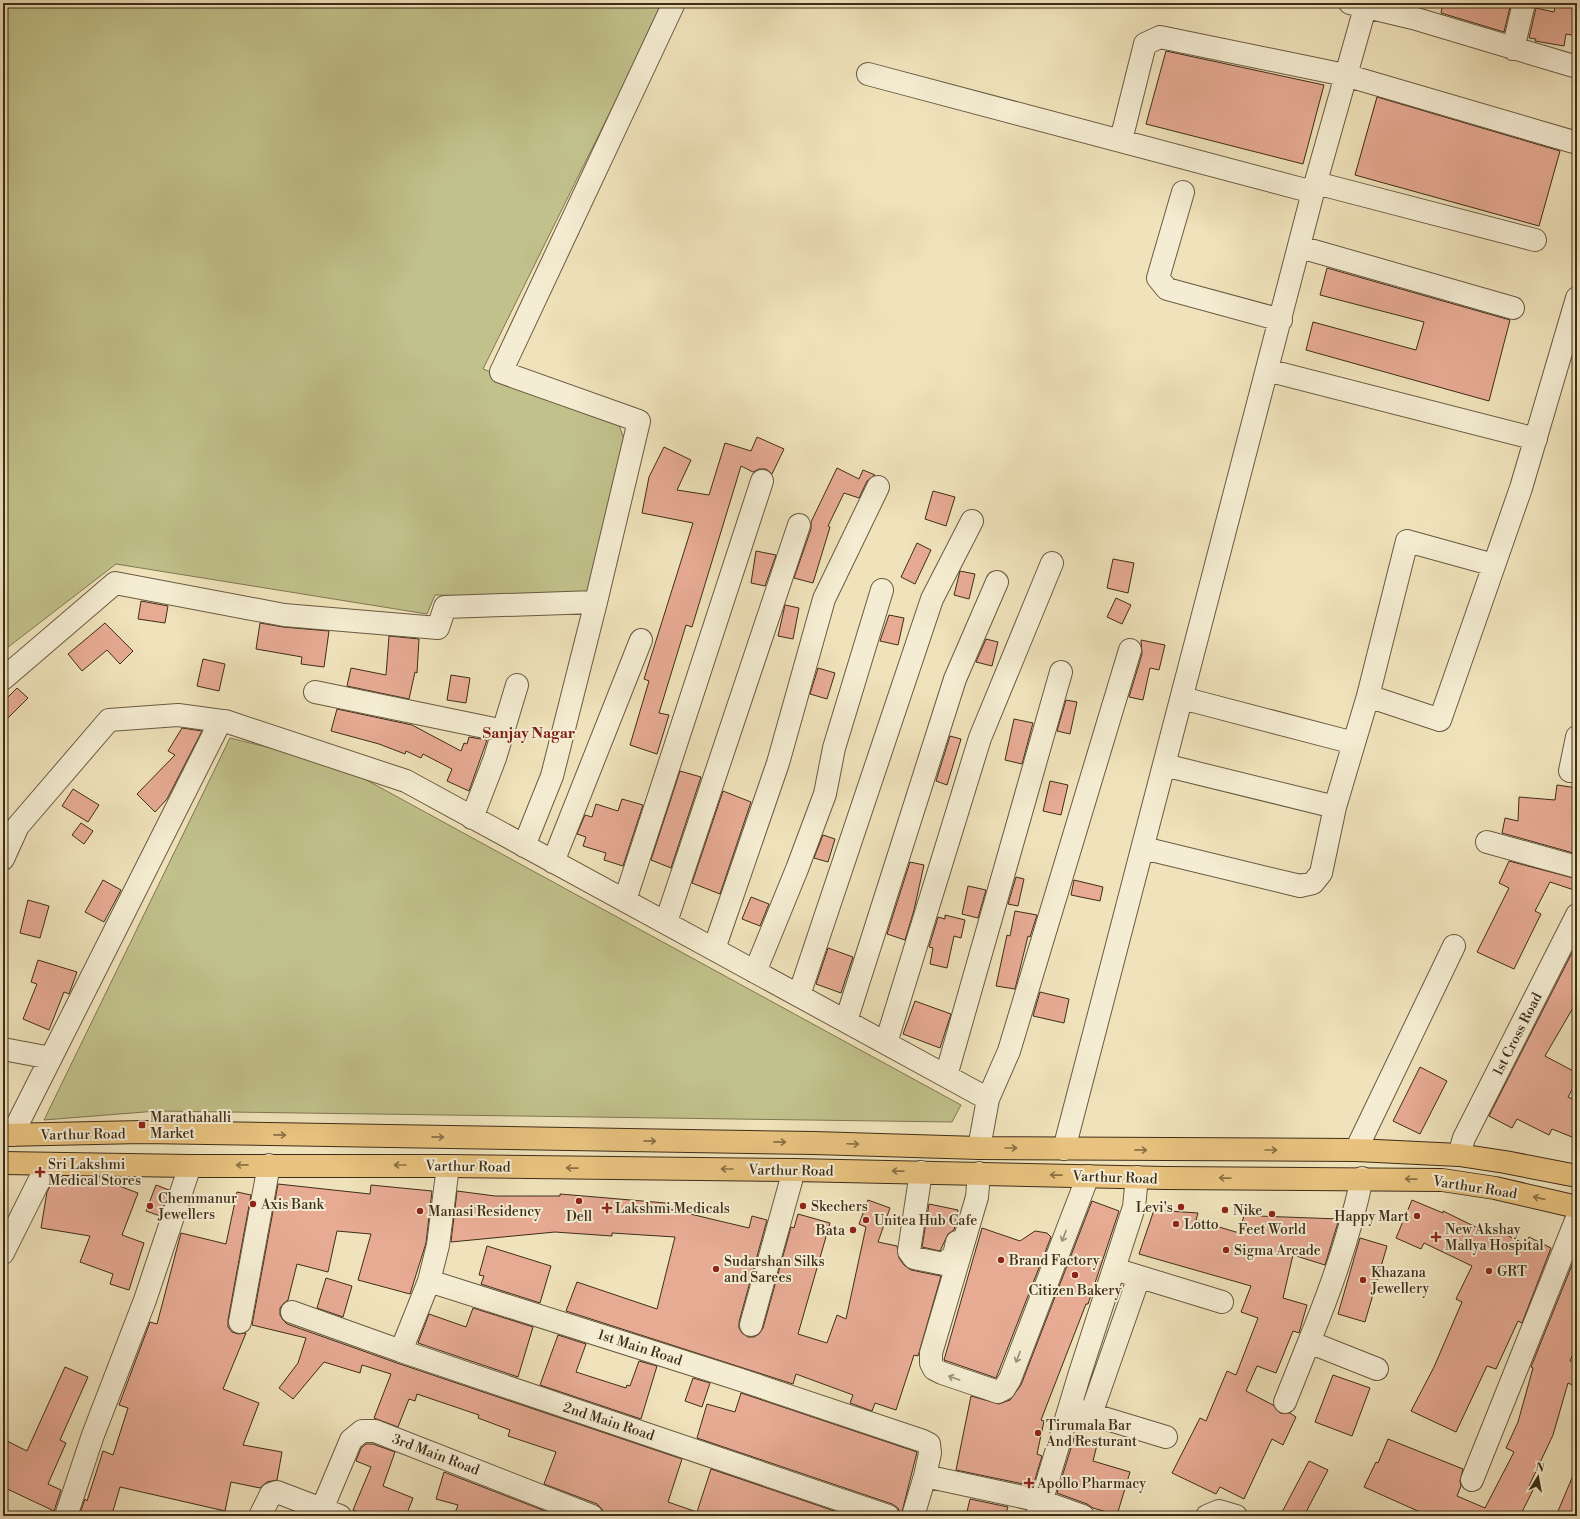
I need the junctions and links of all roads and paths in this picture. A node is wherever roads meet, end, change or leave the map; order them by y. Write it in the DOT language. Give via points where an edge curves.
graph roads {
  1 [pos="674,3"];
  2 [pos="1524,3"];
  3 [pos="1358,5"];
  4 [pos="1415,11"];
  5 [pos="1513,49"];
  6 [pos="1577,67"];
  7 [pos="868,74"];
  8 [pos="1345,75"];
  9 [pos="1121,140"];
  10 [pos="1577,143"];
  11 [pos="1315,188"];
  12 [pos="1183,192"];
  13 [pos="1535,240"];
  14 [pos="1300,247"];
  15 [pos="1577,298"];
  16 [pos="1513,308"];
  17 [pos="1281,320"];
  18 [pos="1268,370"];
  19 [pos="1536,439"];
  20 [pos="762,481"];
  21 [pos="878,487"];
  22 [pos="972,521"];
  23 [pos="799,525"];
  24 [pos="1052,563"];
  25 [pos="1494,565"];
  26 [pos="997,582"];
  27 [pos="882,590"];
  28 [pos="596,602"];
  29 [pos="640,640"];
  30 [pos="1130,650"];
  31 [pos="1061,672"];
  32 [pos="3,679"];
  33 [pos="517,685"];
  34 [pos="315,692"];
  35 [pos="1368,696"];
  36 [pos="1182,698"];
  37 [pos="222,721"];
  38 [pos="504,731"];
  39 [pos="1577,737"];
  40 [pos="1354,743"];
  41 [pos="1164,765"];
  42 [pos="1577,771"];
  43 [pos="1335,806"];
  44 [pos="472,818"];
  45 [pos="1487,842"];
  46 [pos="524,846"];
  47 [pos="1143,848"];
  48 [pos="3,859"];
  49 [pos="553,862"];
  50 [pos="1577,867"];
  51 [pos="625,900"];
  52 [pos="1577,915"];
  53 [pos="666,922"];
  54 [pos="1454,946"];
  55 [pos="714,949"];
  56 [pos="755,972"];
  57 [pos="799,996"];
  58 [pos="846,1021"];
  59 [pos="886,1043"];
  60 [pos="3,1049"];
  61 [pos="51,1058"];
  62 [pos="946,1076"];
  63 [pos="988,1099"];
  64 [pos="7,1135"];
  65 [pos="610,1140"];
  66 [pos="979,1148"];
  67 [pos="1064,1148"];
  68 [pos="1356,1150"];
  69 [pos="1459,1155"];
  70 [pos="3,1163"];
  71 [pos="47,1165"];
  72 [pos="269,1165"];
  73 [pos="190,1166"];
  74 [pos="448,1166"];
  75 [pos="611,1169"];
  76 [pos="794,1170"];
  77 [pos="921,1172"];
  78 [pos="972,1173"];
  79 [pos="1088,1176"];
  80 [pos="1577,1176"];
  81 [pos="1137,1177"];
  82 [pos="1362,1178"];
  83 [pos="1577,1207"];
  84 [pos="1577,1218"];
  85 [pos="3,1253"];
  86 [pos="1114,1269"];
  87 [pos="1139,1277"];
  88 [pos="429,1280"];
  89 [pos="1222,1302"];
  90 [pos="292,1312"];
  91 [pos="240,1322"];
  92 [pos="750,1325"];
  93 [pos="1309,1342"];
  94 [pos="401,1351"];
  95 [pos="1377,1369"];
  96 [pos="1284,1402"];
  97 [pos="1069,1408"];
  98 [pos="1091,1414"];
  99 [pos="1166,1437"];
  100 [pos="925,1476"];
  101 [pos="1472,1480"];
  102 [pos="1039,1508"];
  103 [pos="331,1512"];
  104 [pos="66,1516"];
  105 [pos="260,1516"];
  106 [pos="592,1516"];
  107 [pos="888,1516"];
  108 [pos="913,1516"];
  109 [pos="1083,1516"];
  110 [pos="1207,1516"];
  111 [pos="1236,1516"];
  1 -- 28 [label="street" via="501,372 639,421"];
  2 -- 5 [label="street"];
  3 -- 4 [label="street"];
  3 -- 8 [label="street"];
  4 -- 5 [label="street"];
  5 -- 6 [label="street"];
  7 -- 9 [label="street"];
  8 -- 9 [label="street" via="1160,37 1145,44"];
  8 -- 10 [label="street"];
  8 -- 11 [label="street"];
  9 -- 11 [label="street"];
  11 -- 13 [label="street"];
  11 -- 14 [label="street"];
  12 -- 17 [label="street" via="1158,278 1167,289"];
  14 -- 16 [label="street"];
  14 -- 17 [label="street"];
  15 -- 19 [label="street"];
  17 -- 18 [label="street"];
  18 -- 19 [label="street"];
  18 -- 36 [label="street"];
  19 -- 25 [label="street"];
  20 -- 51 [label="street"];
  21 -- 55 [label="street" via="824,599 778,763"];
  22 -- 57 [label="street" via="932,599"];
  23 -- 53 [label="street"];
  24 -- 59 [label="street" via="980,738"];
  25 -- 35 [label="street" via="1440,720"];
  25 -- 35 [label="street" via="1407,541"];
  26 -- 58 [label="street" via="955,679"];
  27 -- 56 [label="street" via="834,748 825,794"];
  28 -- 32 [label="street" via="445,607 438,628 284,615 115,584"];
  28 -- 46 [label="street" via="552,776"];
  29 -- 49 [label="street"];
  30 -- 63 [label="street" via="1009,1051"];
  31 -- 62 [label="street"];
  33 -- 38 [label="street"];
  34 -- 38 [label="street"];
  35 -- 40 [label="street"];
  36 -- 40 [label="street"];
  36 -- 41 [label="street"];
  37 -- 44 [label="street" via="406,781"];
  37 -- 48 [label="street" via="178,715 109,720 18,826"];
  37 -- 61 [label="street"];
  38 -- 44 [label="street"];
  39 -- 42 [label="street" via="1570,771"];
  40 -- 43 [label="street"];
  41 -- 43 [label="street"];
  41 -- 47 [label="street"];
  43 -- 47 [label="street" via="1321,873 1312,882 1300,886"];
  44 -- 46 [label="street"];
  45 -- 50 [label="street"];
  46 -- 49 [label="street"];
  47 -- 67 [label="street"];
  49 -- 51 [label="street"];
  51 -- 53 [label="street"];
  52 -- 69 [label="street, 1st Cross Road" via="1464,1138"];
  53 -- 55 [label="street"];
  54 -- 68 [label="street"];
  55 -- 56 [label="street"];
  56 -- 57 [label="street"];
  57 -- 58 [label="street"];
  58 -- 59 [label="street"];
  59 -- 62 [label="street"];
  60 -- 61 [label="street"];
  61 -- 64 [label="street"];
  62 -- 63 [label="street"];
  63 -- 66 [label="street"];
  64 -- 65 [label="main road, Varthur Road, one-way" via="142,1132"];
  65 -- 66 [label="main road, Varthur Road, one-way"];
  65 -- 75 [label="main road"];
  66 -- 67 [label="main road, Varthur Road, one-way"];
  67 -- 68 [label="main road, Varthur Road, one-way"];
  68 -- 69 [label="main road, Varthur Road"];
  69 -- 80 [label="main road, Varthur Road"];
  70 -- 71 [label="main road, Varthur Road"];
  71 -- 73 [label="main road, Varthur Road"];
  71 -- 85 [label="street"];
  72 -- 73 [label="main road, Varthur Road, one-way"];
  74 -- 72 [label="main road, Varthur Road, one-way"];
  72 -- 91 [label="street"];
  73 -- 104 [label="street" via="145,1300 88,1448"];
  75 -- 74 [label="main road, Varthur Road, one-way"];
  74 -- 88 [label="street" via="438,1245"];
  76 -- 75 [label="main road, Varthur Road, one-way"];
  77 -- 76 [label="main road, Varthur Road, one-way"];
  76 -- 92 [label="street"];
  77 -- 78 [label="main road, Varthur Road"];
  77 -- 78 [label="street" via="909,1251 914,1258 944,1264 954,1255"];
  79 -- 78 [label="main road, Varthur Road, one-way"];
  79 -- 78 [label="street, one-way" via="1010,1378 1004,1389 998,1392 942,1373 934,1369 931,1363 931,1353 977,1197"];
  79 -- 81 [label="main road, Varthur Road"];
  82 -- 81 [label="main road, Varthur Road, one-way"];
  81 -- 86 [label="street" via="1134,1207"];
  83 -- 82 [label="main road, Varthur Road, one-way" via="1496,1188 1442,1180"];
  82 -- 93 [label="street" via="1334,1282"];
  84 -- 101 [label="street"];
  86 -- 87 [label="street"];
  86 -- 97 [label="street"];
  87 -- 89 [label="street"];
  87 -- 98 [label="street"];
  88 -- 94 [label="street"];
  88 -- 100 [label="street, 1st Main Road" via="923,1441 929,1444 930,1453"];
  90 -- 94 [label="street, 2nd Main Road"];
  93 -- 95 [label="street"];
  93 -- 96 [label="street"];
  94 -- 107 [label="street, 2nd Main Road"];
  97 -- 98 [label="street"];
  97 -- 102 [label="street"];
  98 -- 99 [label="street"];
  100 -- 102 [label="street"];
  100 -- 108 [label="street"];
  102 -- 109 [label="street"];
  103 -- 105 [label="street" via="277,1492 271,1494"];
  103 -- 106 [label="street, 3rd Main Road" via="350,1440 362,1431 375,1431"];
  110 -- 111 [label="street" via="1219,1511"];
}
